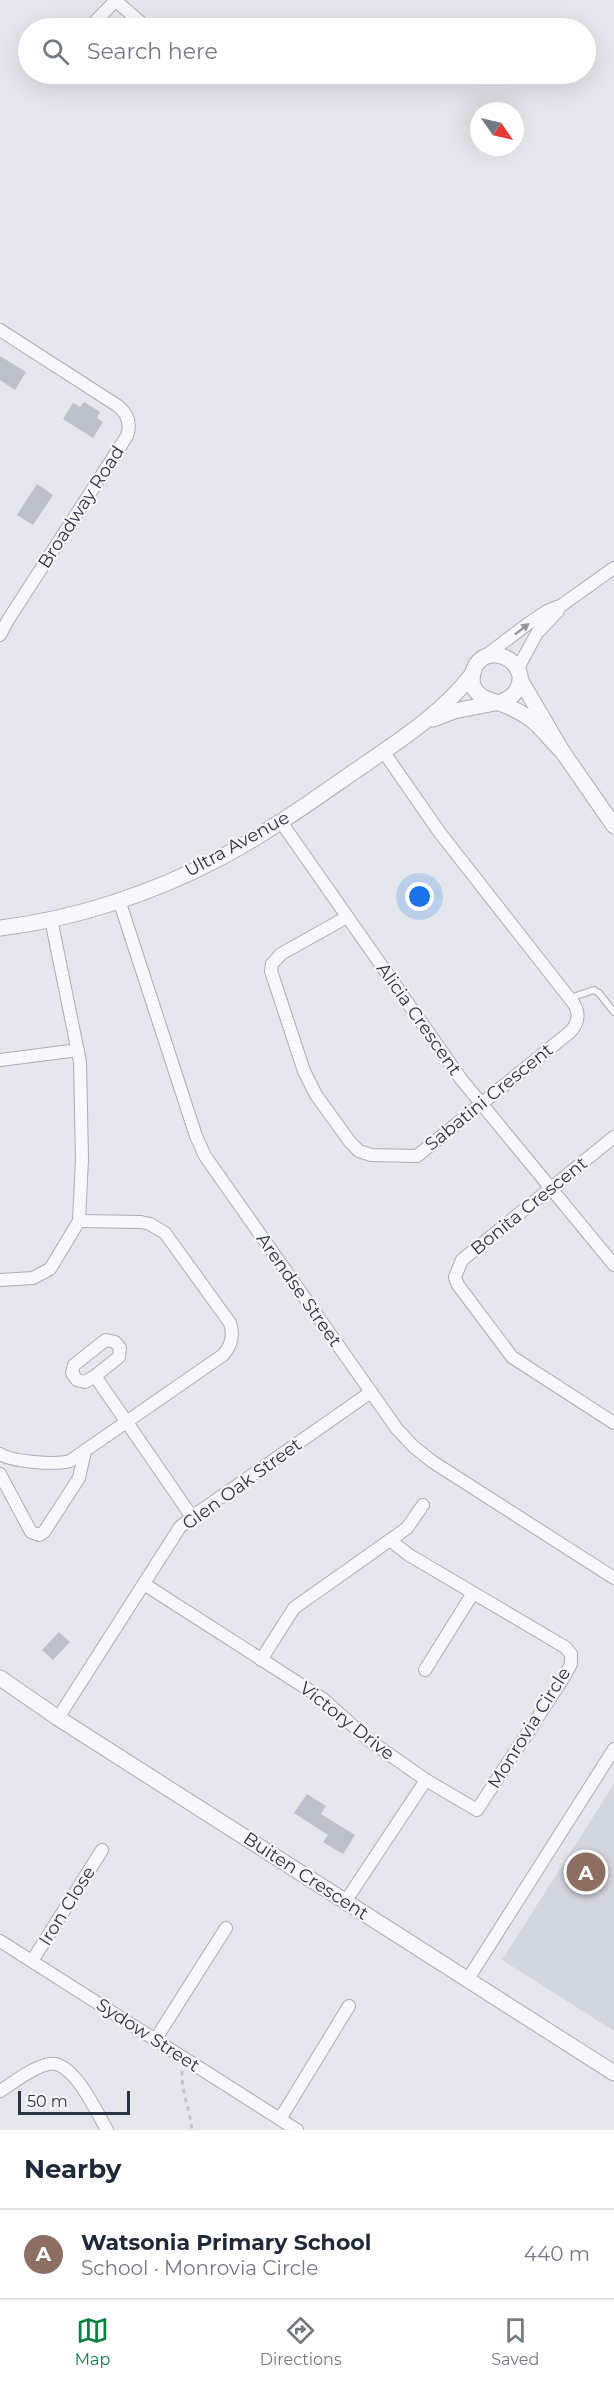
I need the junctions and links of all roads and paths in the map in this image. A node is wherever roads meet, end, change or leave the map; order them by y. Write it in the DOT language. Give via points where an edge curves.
graph roads {
  1 [pos="116,0"];
  2 [pos="99,18"];
  3 [pos="136,18"];
  4 [pos="0,330"];
  5 [pos="613,566"];
  6 [pos="562,605"];
  7 [pos="0,635"];
  8 [pos="484,657"];
  9 [pos="473,673"];
  10 [pos="519,675"];
  11 [pos="496,703"];
  12 [pos="419,725"];
  13 [pos="383,751"];
  14 [pos="562,751"];
  15 [pos="280,822"];
  16 [pos="614,826"];
  17 [pos="119,900"];
  18 [pos="347,917"];
  19 [pos="51,920"];
  20 [pos="0,928"];
  21 [pos="570,998"];
  22 [pos="614,1012"];
  23 [pos="78,1050"];
  24 [pos="0,1060"];
  25 [pos="481,1104"];
  26 [pos="614,1137"];
  27 [pos="550,1189"];
  28 [pos="79,1221"];
  29 [pos="614,1265"];
  30 [pos="0,1280"];
  31 [pos="95,1376"];
  32 [pos="371,1392"];
  33 [pos="127,1422"];
  34 [pos="614,1422"];
  35 [pos="85,1451"];
  36 [pos="0,1454"];
  37 [pos="0,1474"];
  38 [pos="423,1505"];
  39 [pos="192,1517"];
  40 [pos="390,1540"];
  41 [pos="614,1578"];
  42 [pos="144,1584"];
  43 [pos="473,1593"];
  44 [pos="261,1660"];
  45 [pos="424,1670"];
  46 [pos="0,1678"];
  47 [pos="58,1718"];
  48 [pos="614,1749"];
  49 [pos="426,1780"];
  50 [pos="102,1850"];
  51 [pos="345,1902"];
  52 [pos="226,1929"];
  53 [pos="0,1941"];
  54 [pos="32,1961"];
  55 [pos="468,1979"];
  56 [pos="349,2006"];
  57 [pos="155,2040"];
  58 [pos="183,2057"];
  59 [pos="614,2073"];
  60 [pos="0,2091"];
  61 [pos="280,2119"];
  62 [pos="107,2130"];
  63 [pos="192,2130"];
  64 [pos="297,2130"];
  1 -- 2 [label="street"];
  1 -- 3 [label="street"];
  4 -- 7 [label="street, Broadway Road" via="118,406 130,425 128,436"];
  5 -- 6 [label="street"];
  8 -- 6 [label="street, one-way" via="529,623"];
  6 -- 10 [label="street" via="537,633"];
  8 -- 9 [label="street"];
  8 -- 10 [label="street" via="504,655 512,660"];
  9 -- 11 [label="street" via="477,693"];
  9 -- 12 [label="street, Ultra Avenue" via="458,692"];
  10 -- 11 [label="street" via="517,692"];
  10 -- 14 [label="street"];
  11 -- 12 [label="street, Ultra Avenue" via="445,713"];
  11 -- 14 [label="street" via="538,724"];
  12 -- 13 [label="street, Ultra Avenue"];
  13 -- 15 [label="street, Ultra Avenue"];
  13 -- 21 [label="street" via="440,833"];
  14 -- 16 [label="street"];
  15 -- 17 [label="street, Ultra Avenue" via="202,867"];
  15 -- 18 [label="street, Alicia Crescent"];
  17 -- 19 [label="street, Ultra Avenue"];
  17 -- 32 [label="street, Arendse Street" via="205,1156"];
  18 -- 25 [label="street, Alicia Crescent"];
  18 -- 25 [label="street, Sabatini Crescent" via="281,954 271,971 304,1071 322,1104 359,1151 410,1157 417,1156"];
  19 -- 20 [label="street, Ultra Avenue"];
  19 -- 23 [label="street"];
  21 -- 22 [label="lane" via="594,990"];
  21 -- 25 [label="street, Sabatini Crescent" via="578,1014 573,1028"];
  23 -- 24 [label="street"];
  23 -- 28 [label="street" via="82,1159"];
  25 -- 27 [label="street, Alicia Crescent"];
  26 -- 27 [label="street, Bonita Crescent"];
  27 -- 29 [label="street, Alicia Crescent"];
  27 -- 34 [label="street, Bonita Crescent" via="462,1260 455,1277 512,1357"];
  28 -- 30 [label="street" via="59,1258 45,1273 26,1280"];
  28 -- 33 [label="street" via="141,1222 158,1228 171,1239 232,1328 230,1345 223,1355"];
  31 -- 33 [label="street"];
  32 -- 39 [label="street, Glen Oak Street"];
  32 -- 41 [label="street, Arendse Street" via="405,1439 423,1455"];
  33 -- 35 [label="street"];
  33 -- 39 [label="street"];
  35 -- 36 [label="street" via="62,1463 11,1459"];
  35 -- 37 [label="street" via="79,1478 39,1535 31,1532"];
  38 -- 40 [label="street" via="407,1528"];
  39 -- 42 [label="street, Glen Oak Street" via="180,1527"];
  40 -- 43 [label="street, Monrovia Circle"];
  40 -- 44 [label="street" via="294,1608"];
  42 -- 44 [label="street, Victory Drive"];
  42 -- 47 [label="street, Glen Oak Street"];
  43 -- 45 [label="street"];
  43 -- 49 [label="street, Monrovia Circle" via="565,1647 571,1654 571,1664 477,1810"];
  44 -- 49 [label="street, Victory Drive" via="323,1699 370,1741"];
  46 -- 47 [label="street, Buiten Crescent"];
  47 -- 51 [label="street, Buiten Crescent"];
  48 -- 55 [label="street"];
  49 -- 51 [label="street"];
  50 -- 54 [label="street, Iron Close"];
  51 -- 55 [label="street, Buiten Crescent"];
  52 -- 57 [label="street"];
  53 -- 54 [label="street, Sydow Street"];
  54 -- 57 [label="street, Sydow Street"];
  55 -- 59 [label="street, Buiten Crescent"];
  56 -- 61 [label="street"];
  57 -- 58 [label="street, Sydow Street"];
  58 -- 61 [label="street, Sydow Street"];
  58 -- 63 [label="path" via="182,2084"];
  60 -- 62 [label="street" via="36,2068 51,2063 63,2067 76,2078"];
  61 -- 64 [label="street, Sydow Street"];
}
